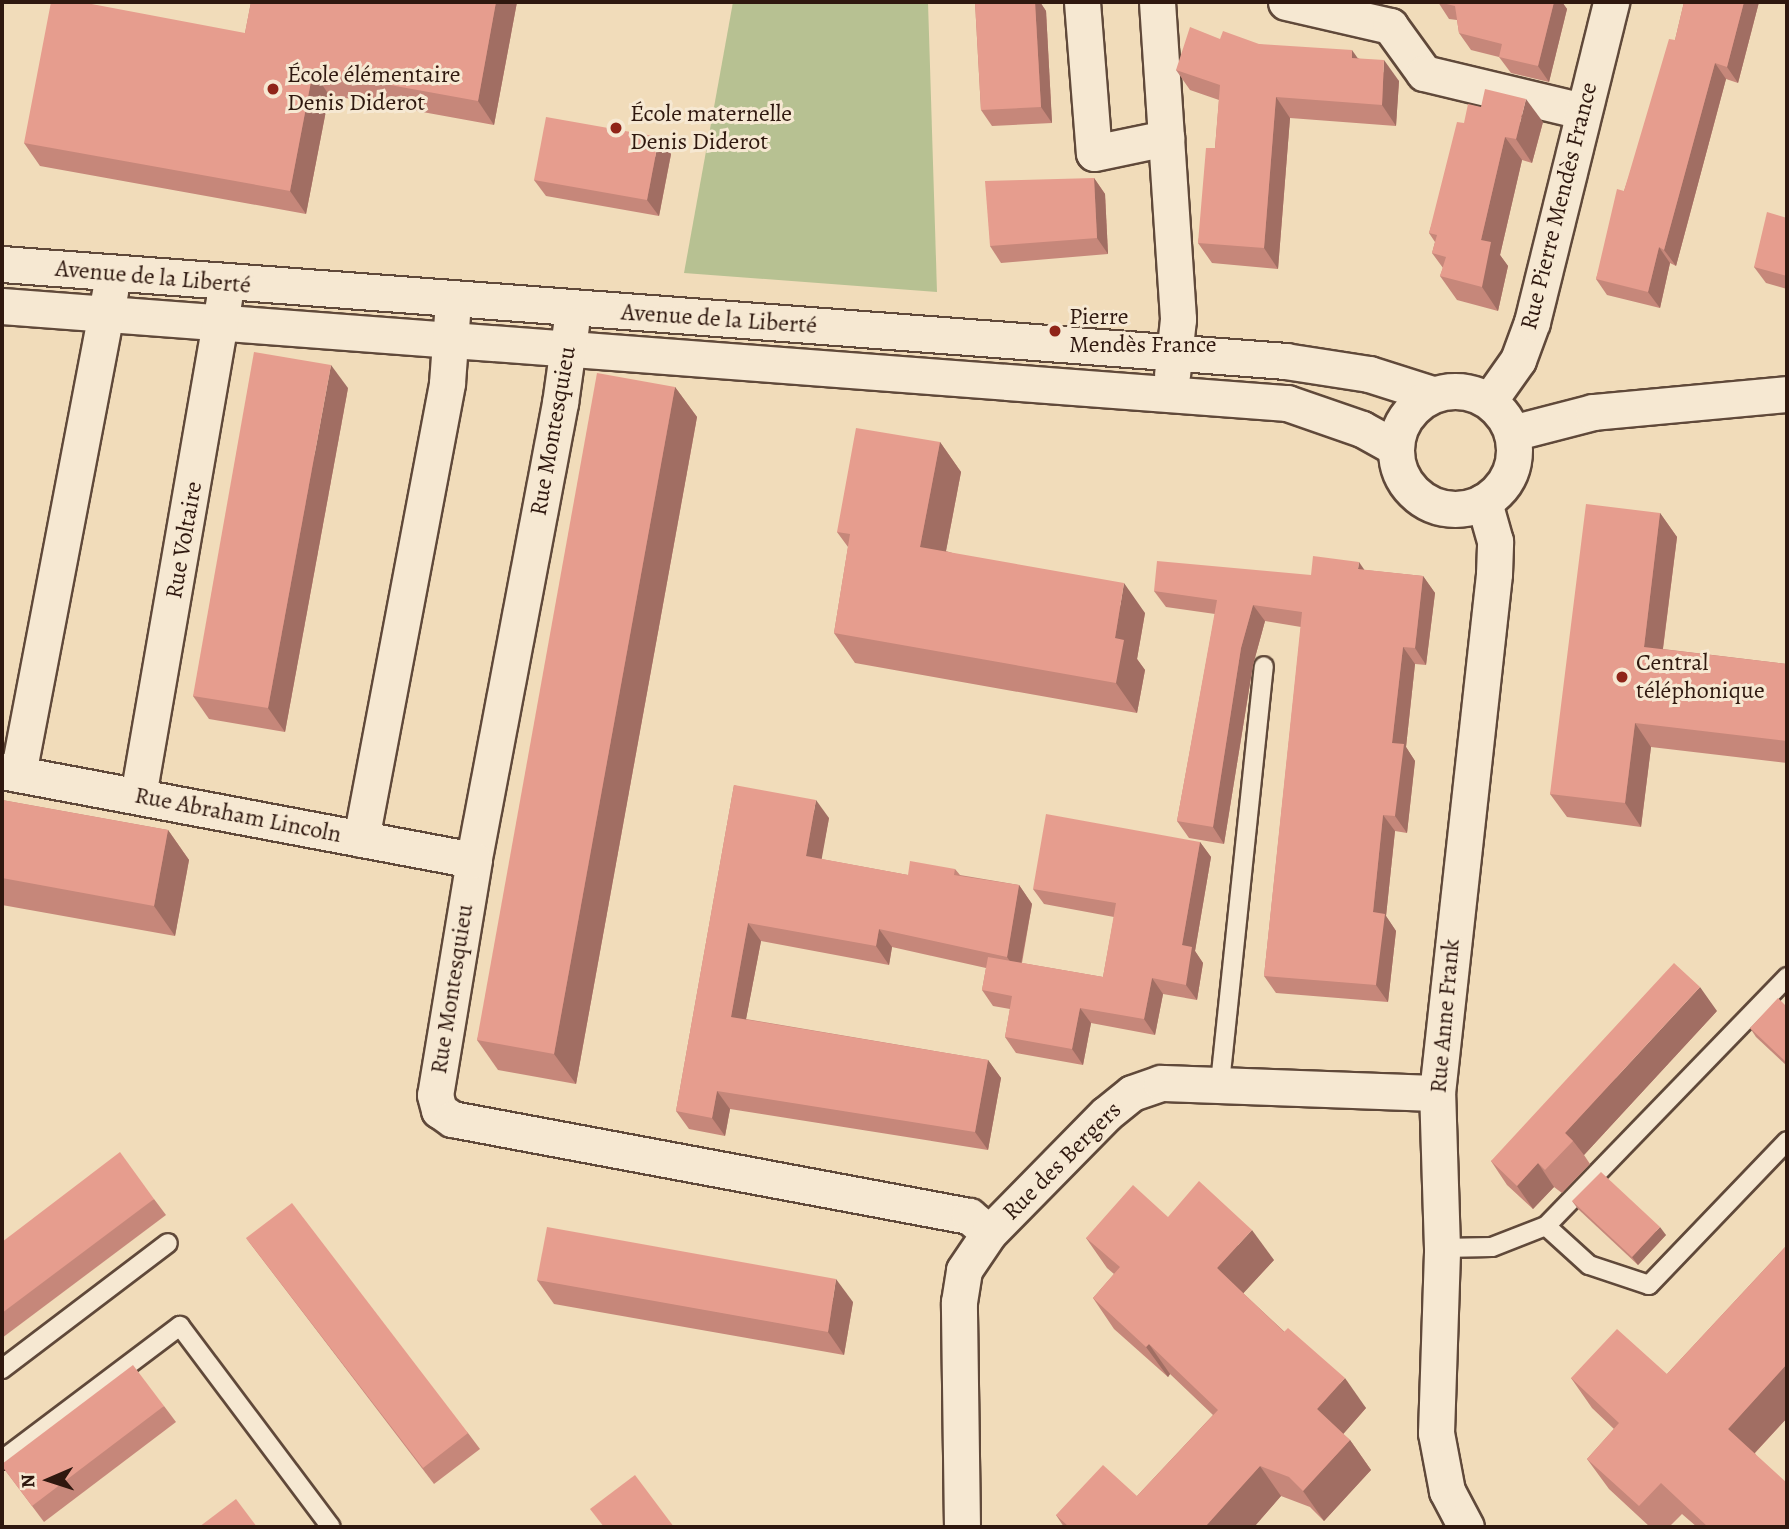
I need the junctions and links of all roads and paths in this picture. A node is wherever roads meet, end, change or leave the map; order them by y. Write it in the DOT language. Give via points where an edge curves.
graph roads {
  1 [pos="1082,2"];
  2 [pos="1157,2"];
  3 [pos="1286,2"];
  4 [pos="1611,2"];
  5 [pos="1582,111"];
  6 [pos="1166,138"];
  7 [pos="2,264"];
  8 [pos="113,274"];
  9 [pos="226,283"];
  10 [pos="453,300"];
  11 [pos="2,306"];
  12 [pos="571,308"];
  13 [pos="107,314"];
  14 [pos="222,323"];
  15 [pos="451,339"];
  16 [pos="570,349"];
  17 [pos="1175,354"];
  18 [pos="1170,393"];
  19 [pos="1433,394"];
  20 [pos="1787,394"];
  21 [pos="1489,401"];
  22 [pos="1512,433"];
  23 [pos="1395,447"];
  24 [pos="1484,502"];
  25 [pos="1264,666"];
  26 [pos="10,772"];
  27 [pos="138,796"];
  28 [pos="361,839"];
  29 [pos="474,860"];
  30 [pos="1787,977"];
  31 [pos="1220,1083"];
  32 [pos="1437,1093"];
  33 [pos="1787,1141"];
  34 [pos="1546,1226"];
  35 [pos="989,1233"];
  36 [pos="169,1243"];
  37 [pos="1442,1248"];
  38 [pos="2,1368"];
  39 [pos="2,1460"];
  40 [pos="331,1527"];
  41 [pos="962,1527"];
  42 [pos="1466,1527"];
  1 -- 6 [label="street" via="1094,152"];
  2 -- 6 [label="street"];
  3 -- 5 [label="street" via="1390,26 1424,73"];
  4 -- 5 [label="street, Rue Pierre Mendès France"];
  5 -- 21 [label="street, Rue Pierre Mendès France" via="1532,322 1518,360"];
  6 -- 17 [label="street" via="1178,319"];
  7 -- 8 [label="street, Avenue de la Liberté"];
  8 -- 9 [label="street, Avenue de la Liberté"];
  8 -- 13 [label="street"];
  9 -- 10 [label="street, Avenue de la Liberté"];
  9 -- 14 [label="street, Rue Voltaire"];
  10 -- 12 [label="street, Avenue de la Liberté"];
  10 -- 15 [label="street"];
  11 -- 13 [label="street, Avenue de la Liberté"];
  12 -- 16 [label="street, Rue Montesquieu"];
  12 -- 17 [label="street, Avenue de la Liberté"];
  13 -- 14 [label="street, Avenue de la Liberté"];
  13 -- 26 [label="street"];
  14 -- 15 [label="street, Avenue de la Liberté"];
  14 -- 27 [label="street, Rue Voltaire"];
  15 -- 16 [label="street, Avenue de la Liberté"];
  15 -- 28 [label="street" via="447,383"];
  16 -- 18 [label="street, Avenue de la Liberté"];
  16 -- 29 [label="street, Rue Montesquieu"];
  17 -- 18 [label="street"];
  17 -- 19 [label="street, Avenue de la Liberté" via="1285,361 1369,374"];
  18 -- 23 [label="street, Avenue de la Liberté" via="1287,403 1362,429"];
  19 -- 21 [label="street" via="1471,392"];
  19 -- 23 [label="street" via="1413,407 1400,425"];
  20 -- 22 [label="street" via="1631,406"];
  21 -- 22 [label="street"];
  22 -- 24 [label="street" via="1510,472"];
  23 -- 24 [label="street" via="1407,487 1423,501 1442,509 1464,509"];
  24 -- 32 [label="street, Rue Anne Frank" via="1495,541 1494,574"];
  25 -- 31 [label="lane"];
  26 -- 27 [label="street, Rue Abraham Lincoln"];
  27 -- 28 [label="street, Rue Abraham Lincoln"];
  28 -- 29 [label="street, Rue Abraham Lincoln"];
  29 -- 35 [label="street, Rue Montesquieu" via="435,1095 439,1110 452,1119 968,1216"];
  30 -- 34 [label="lane"];
  31 -- 32 [label="street, Rue des Bergers"];
  31 -- 35 [label="street, Rue des Bergers" via="1161,1083 1132,1093"];
  32 -- 37 [label="street, Rue Anne Frank"];
  33 -- 34 [label="lane" via="1650,1286 1589,1265"];
  34 -- 37 [label="lane" via="1492,1247"];
  35 -- 41 [label="street, Rue des Bergers" via="964,1270 959,1302"];
  36 -- 38 [label="lane"];
  37 -- 42 [label="street, Rue Anne Frank" via="1436,1433 1447,1491"];
  39 -- 40 [label="lane" via="180,1326"];
}
